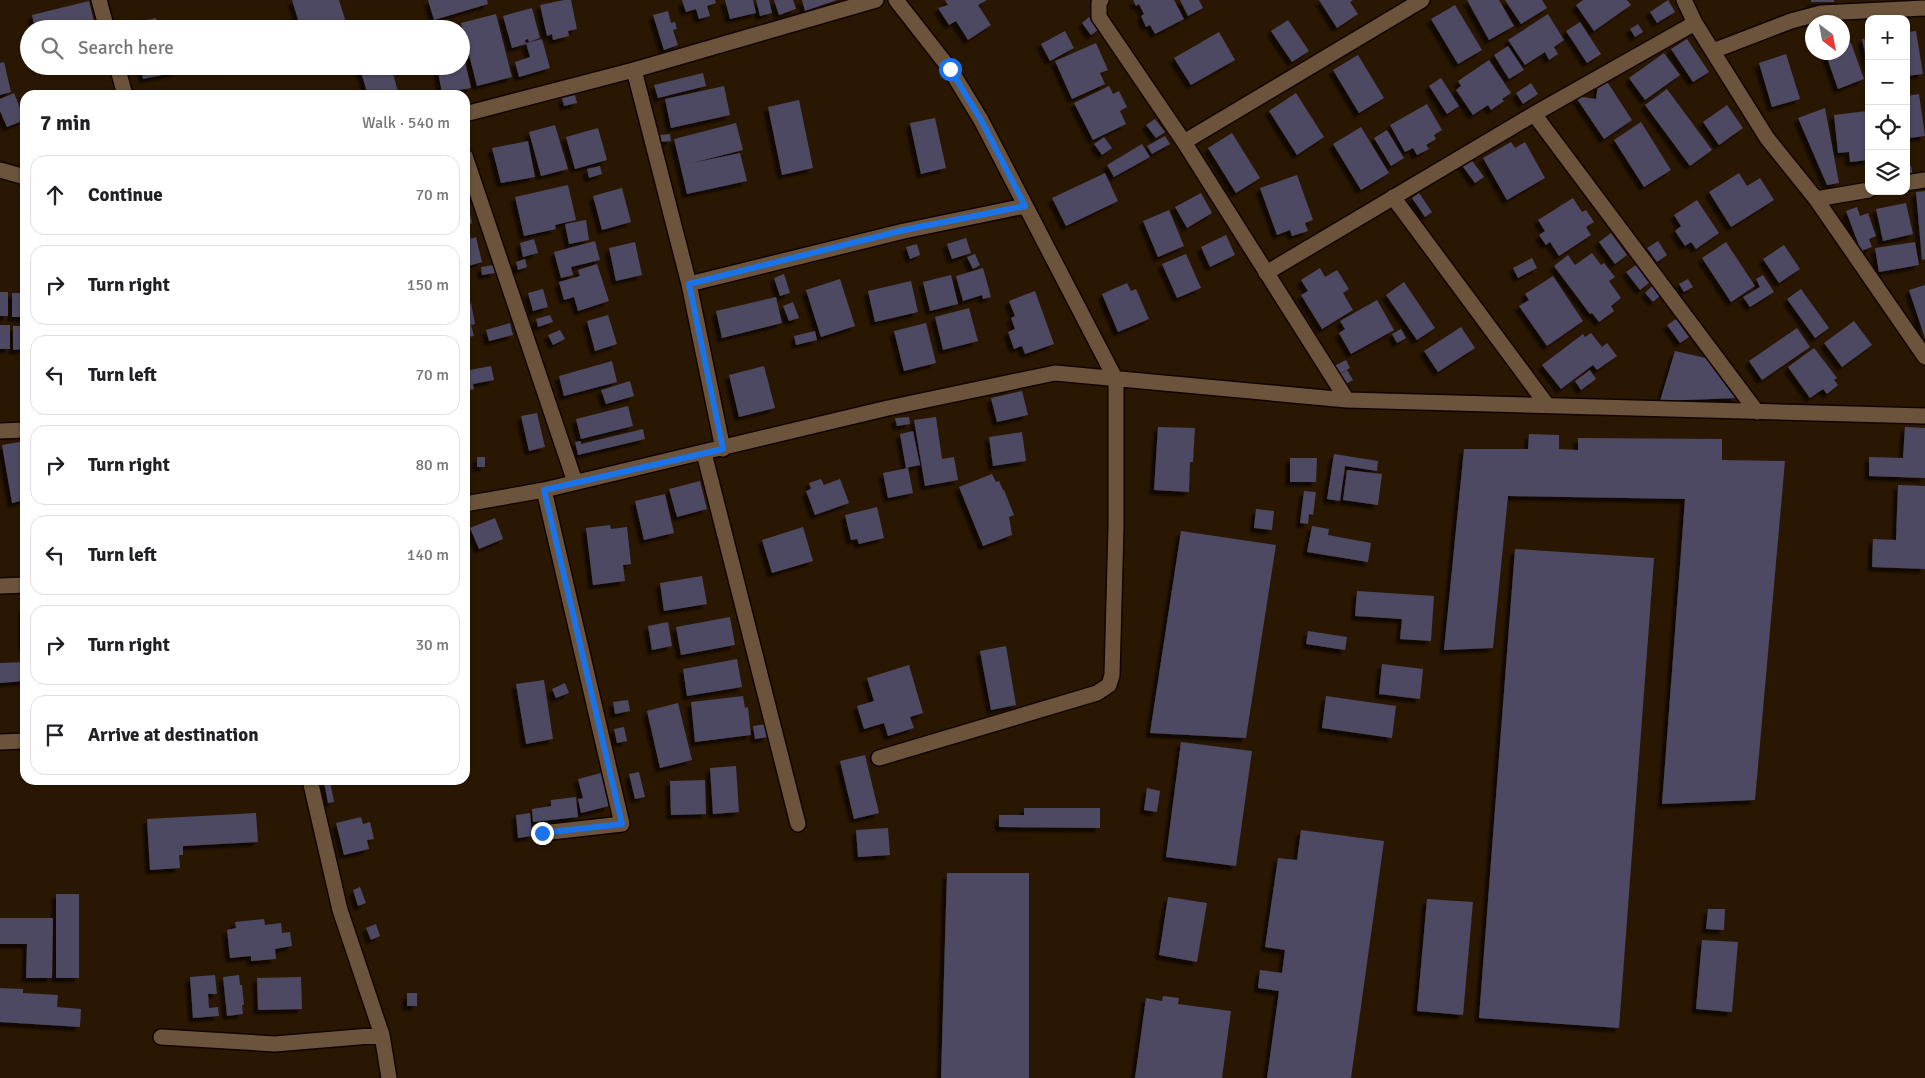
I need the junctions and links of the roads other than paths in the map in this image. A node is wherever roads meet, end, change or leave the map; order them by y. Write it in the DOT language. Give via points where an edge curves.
graph roads {
  1 [pos="102,0"];
  2 [pos="876,0"];
  3 [pos="896,0"];
  4 [pos="1101,0"];
  5 [pos="1422,0"];
  6 [pos="1684,0"];
  7 [pos="1925,8"];
  8 [pos="105,20"];
  9 [pos="1695,23"];
  10 [pos="1713,51"];
  11 [pos="634,70"];
  12 [pos="119,75"];
  13 [pos="124,90"];
  14 [pos="470,113"];
  15 [pos="1534,114"];
  16 [pos="1184,142"];
  17 [pos="0,170"];
  18 [pos="470,171"];
  19 [pos="20,176"];
  20 [pos="1925,180"];
  21 [pos="1910,182"];
  22 [pos="1865,191"];
  23 [pos="1393,197"];
  24 [pos="1816,199"];
  25 [pos="1025,206"];
  26 [pos="1266,273"];
  27 [pos="689,284"];
  28 [pos="1925,357"];
  29 [pos="1116,380"];
  30 [pos="1347,400"];
  31 [pos="1547,405"];
  32 [pos="1758,412"];
  33 [pos="1925,416"];
  34 [pos="20,430"];
  35 [pos="0,431"];
  36 [pos="723,449"];
  37 [pos="704,453"];
  38 [pos="575,482"];
  39 [pos="544,490"];
  40 [pos="470,503"];
  41 [pos="20,585"];
  42 [pos="0,586"];
  43 [pos="20,741"];
  44 [pos="0,742"];
  45 [pos="879,758"];
  46 [pos="311,785"];
  47 [pos="798,824"];
  48 [pos="542,833"];
  49 [pos="382,1035"];
  50 [pos="160,1037"];
  51 [pos="389,1078"];
  1 -- 8 [label="street"];
  2 -- 11 [label="street"];
  3 -- 25 [label="street" via="950,69 981,120"];
  4 -- 16 [label="street" via="1099,17"];
  5 -- 16 [label="street"];
  6 -- 9 [label="street"];
  7 -- 10 [label="street" via="1821,13"];
  9 -- 10 [label="street"];
  9 -- 15 [label="street"];
  10 -- 24 [label="street" via="1767,138"];
  11 -- 14 [label="street"];
  11 -- 27 [label="street"];
  12 -- 13 [label="street"];
  15 -- 23 [label="street"];
  15 -- 32 [label="street"];
  16 -- 26 [label="street"];
  17 -- 19 [label="street"];
  18 -- 38 [label="street"];
  20 -- 21 [label="street"];
  22 -- 24 [label="street"];
  23 -- 26 [label="street"];
  23 -- 31 [label="street"];
  24 -- 28 [label="street"];
  25 -- 27 [label="street" via="904,230"];
  25 -- 29 [label="street"];
  26 -- 30 [label="street"];
  27 -- 36 [label="street"];
  29 -- 30 [label="street"];
  29 -- 36 [label="street" via="1078,373 1055,373 888,408"];
  29 -- 45 [label="street" via="1116,527 1112,675 1109,685 1097,693"];
  30 -- 31 [label="street"];
  31 -- 32 [label="street"];
  32 -- 33 [label="street"];
  34 -- 35 [label="street"];
  36 -- 37 [label="street"];
  37 -- 38 [label="street"];
  37 -- 47 [label="street"];
  38 -- 39 [label="street"];
  39 -- 40 [label="street"];
  39 -- 48 [label="street" via="622,824"];
  41 -- 42 [label="street"];
  43 -- 44 [label="street"];
  46 -- 49 [label="street" via="340,910"];
  49 -- 50 [label="street" via="275,1044"];
  49 -- 51 [label="street"];
}
